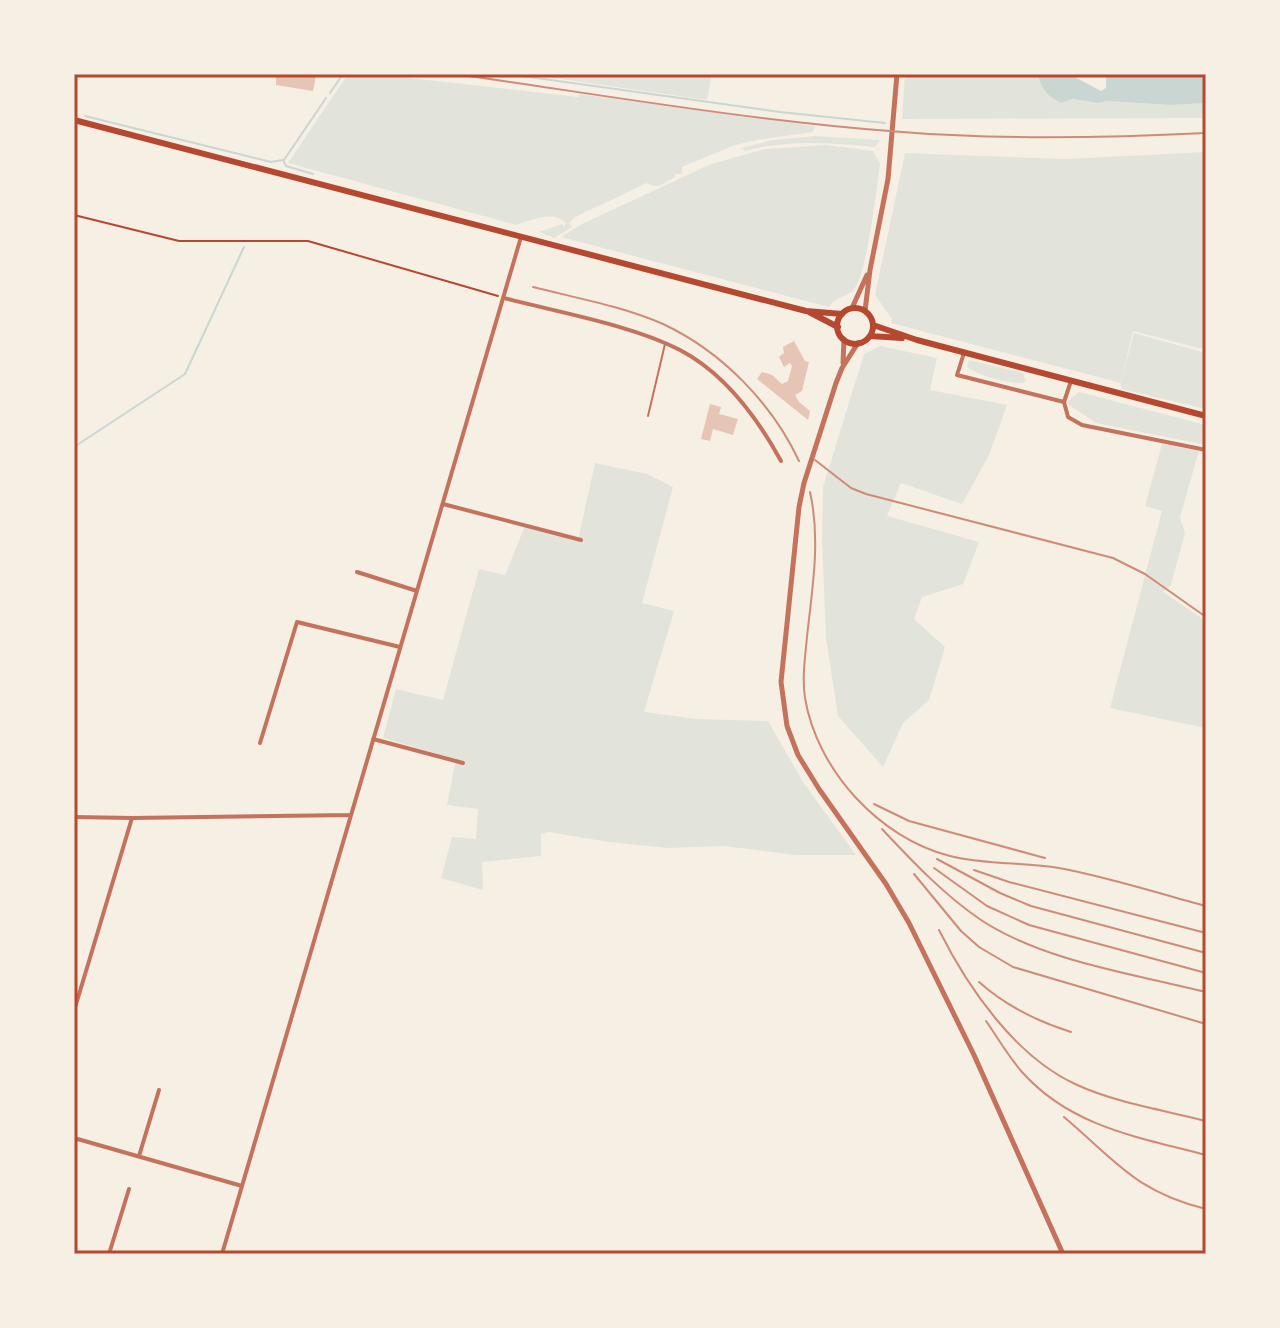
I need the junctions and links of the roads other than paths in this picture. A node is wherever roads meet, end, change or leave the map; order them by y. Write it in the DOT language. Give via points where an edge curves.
graph roads {
  1 [pos="897,74"];
  2 [pos="74,120"];
  3 [pos="521,239"];
  4 [pos="870,270"];
  5 [pos="504,298"];
  6 [pos="852,308"];
  7 [pos="806,311"];
  8 [pos="865,311"];
  9 [pos="842,314"];
  10 [pos="873,325"];
  11 [pos="838,327"];
  12 [pos="870,336"];
  13 [pos="844,339"];
  14 [pos="917,340"];
  15 [pos="666,343"];
  16 [pos="858,343"];
  17 [pos="964,353"];
  18 [pos="842,368"];
  19 [pos="1071,381"];
  20 [pos="1064,402"];
  21 [pos="648,416"];
  22 [pos="1206,416"];
  23 [pos="1206,450"];
  24 [pos="781,461"];
  25 [pos="443,504"];
  26 [pos="581,540"];
  27 [pos="357,572"];
  28 [pos="417,591"];
  29 [pos="400,647"];
  30 [pos="373,739"];
  31 [pos="260,743"];
  32 [pos="463,763"];
  33 [pos="351,815"];
  34 [pos="74,817"];
  35 [pos="132,818"];
  36 [pos="74,1011"];
  37 [pos="159,1090"];
  38 [pos="74,1138"];
  39 [pos="139,1156"];
  40 [pos="242,1186"];
  41 [pos="129,1189"];
  42 [pos="109,1254"];
  43 [pos="222,1254"];
  44 [pos="1063,1254"];
  1 -- 4 [label="street" via="888,179"];
  2 -- 3 [label="main road"];
  3 -- 5 [label="street"];
  3 -- 7 [label="main road"];
  4 -- 6 [label="street"];
  4 -- 8 [label="street"];
  5 -- 15 [label="street"];
  5 -- 25 [label="street"];
  6 -- 8 [label="main road"];
  6 -- 9 [label="main road"];
  7 -- 9 [label="main road"];
  7 -- 11 [label="main road"];
  8 -- 10 [label="main road"];
  9 -- 11 [label="main road"];
  10 -- 12 [label="main road"];
  10 -- 14 [label="main road"];
  11 -- 13 [label="main road"];
  12 -- 14 [label="main road"];
  12 -- 16 [label="main road"];
  13 -- 16 [label="main road"];
  13 -- 18 [label="street"];
  14 -- 17 [label="main road"];
  15 -- 21 [label="lane"];
  15 -- 24 [label="street" via="709,369 762,427"];
  16 -- 18 [label="street"];
  17 -- 19 [label="main road"];
  17 -- 20 [label="street" via="957,375"];
  18 -- 44 [label="street" via="801,495 781,682 787,726 819,789 909,923"];
  19 -- 20 [label="street"];
  19 -- 22 [label="main road"];
  20 -- 23 [label="street" via="1068,417 1082,425"];
  25 -- 26 [label="street"];
  25 -- 28 [label="street"];
  27 -- 28 [label="street"];
  28 -- 29 [label="street"];
  29 -- 30 [label="street"];
  29 -- 31 [label="street" via="297,622"];
  30 -- 32 [label="street"];
  30 -- 33 [label="street"];
  33 -- 35 [label="street"];
  33 -- 40 [label="street"];
  34 -- 35 [label="street"];
  35 -- 36 [label="street"];
  37 -- 39 [label="street"];
  38 -- 39 [label="street"];
  39 -- 40 [label="street"];
  40 -- 43 [label="street"];
  41 -- 42 [label="street"];
}
